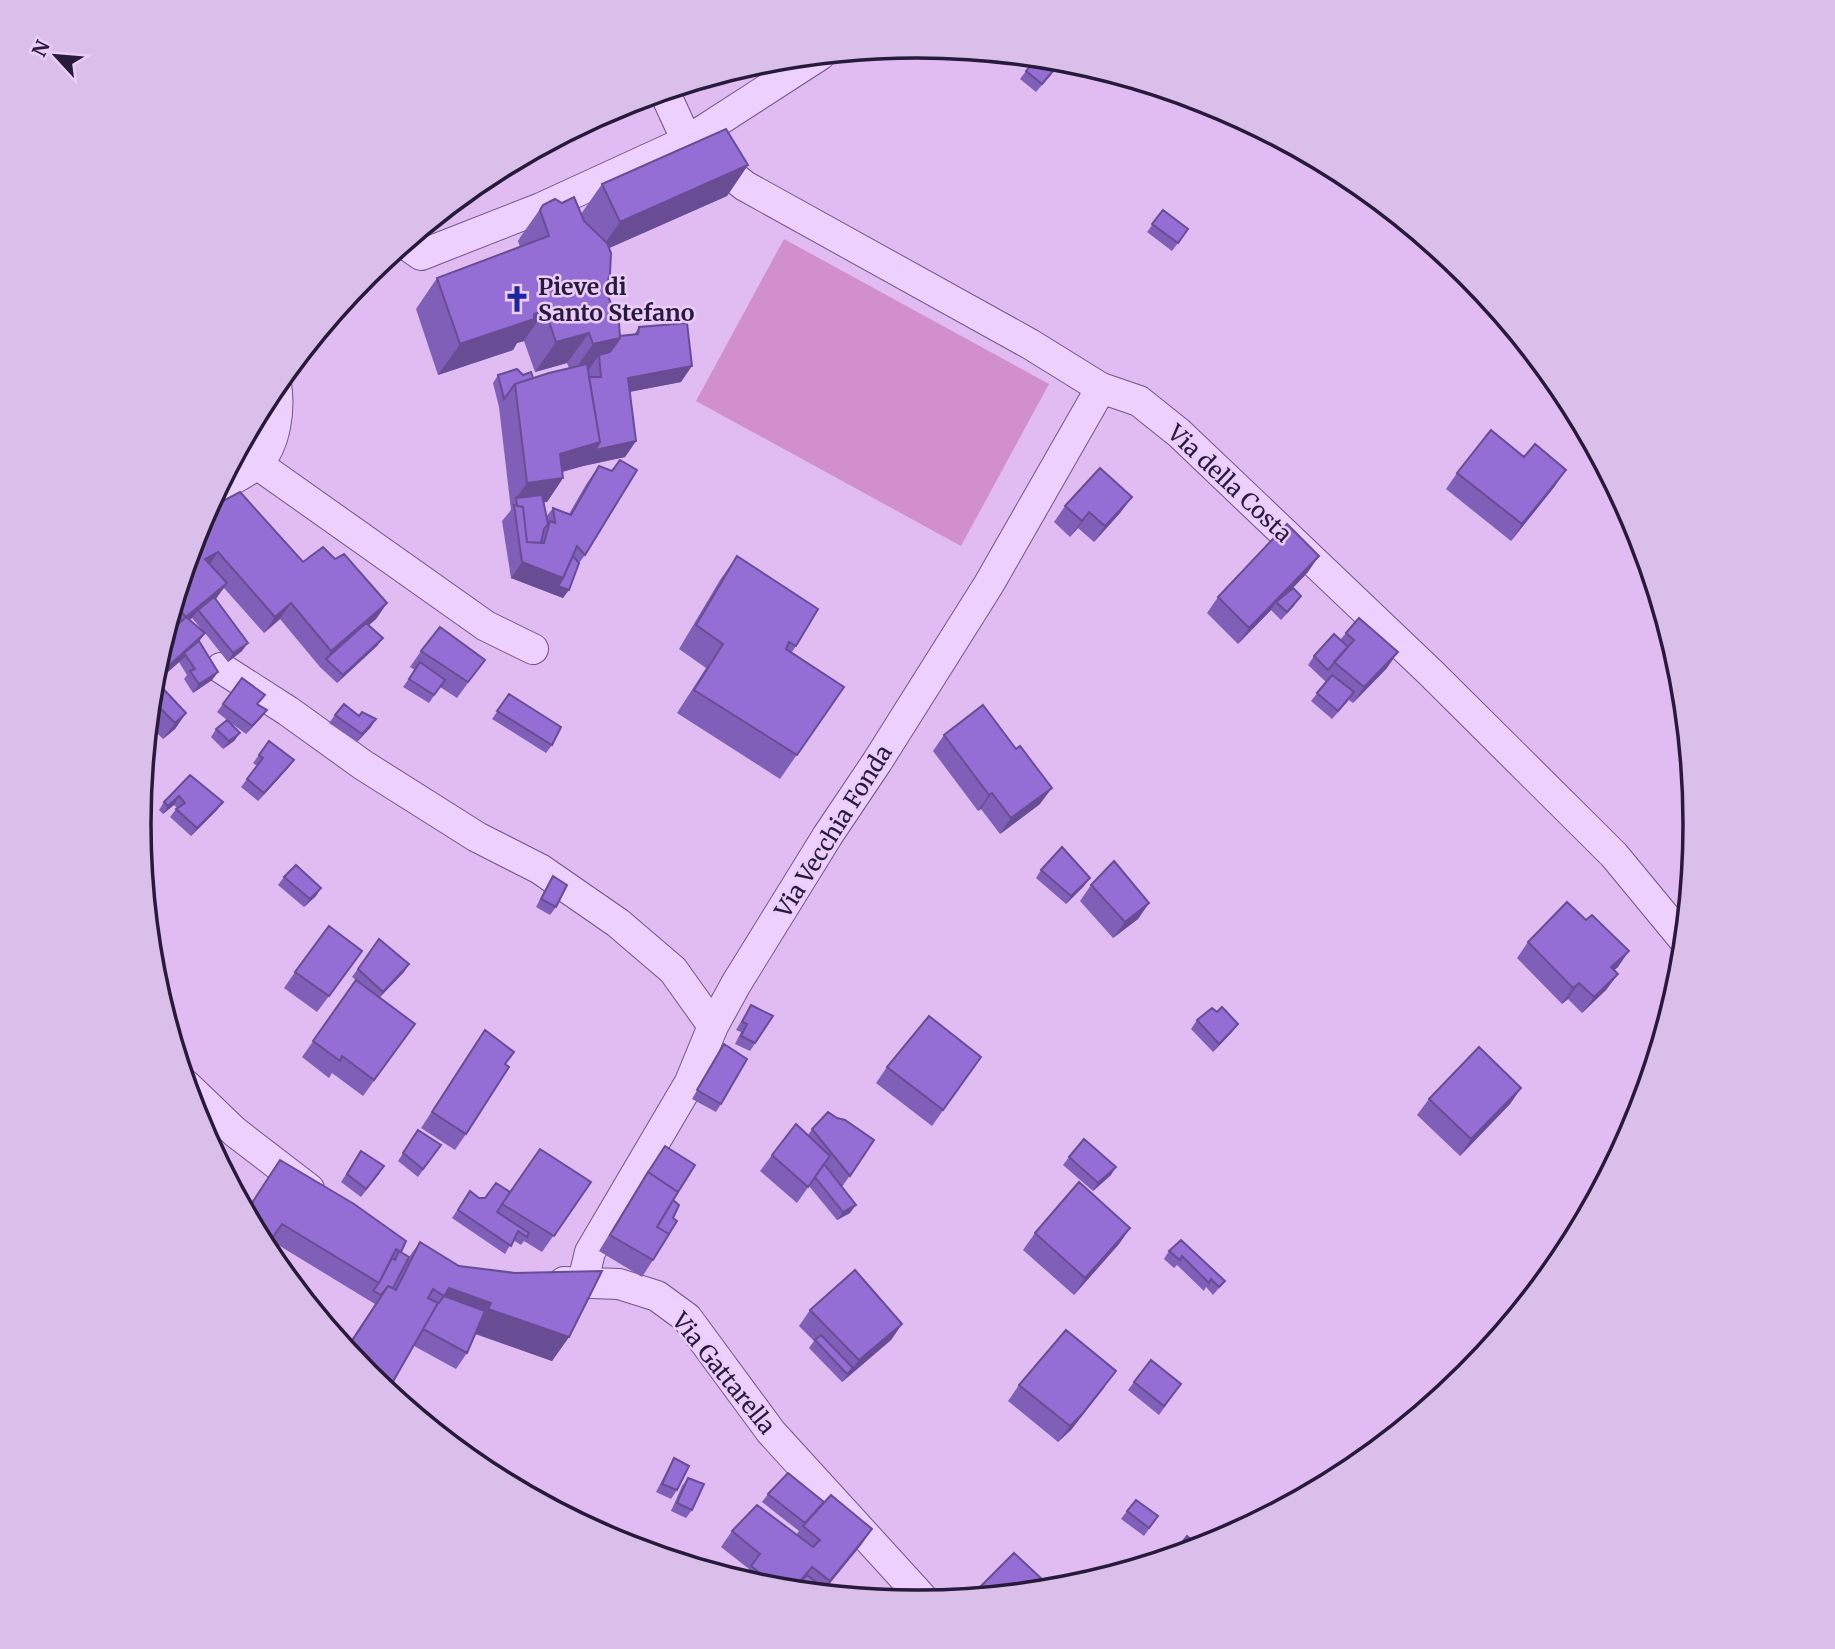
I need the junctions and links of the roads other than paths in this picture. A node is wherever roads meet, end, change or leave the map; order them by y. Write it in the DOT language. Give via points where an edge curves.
graph roads {
  1 [pos="802,66"];
  2 [pos="668,99"];
  3 [pos="687,141"];
  4 [pos="412,248"];
  5 [pos="1101,388"];
  6 [pos="279,401"];
  7 [pos="257,464"];
  8 [pos="233,479"];
  9 [pos="533,649"];
  10 [pos="221,668"];
  11 [pos="1677,931"];
  12 [pos="713,1026"];
  13 [pos="202,1100"];
  14 [pos="334,1208"];
  15 [pos="583,1281"];
  16 [pos="531,1284"];
  17 [pos="917,1591"];
  1 -- 3 [label="street"];
  2 -- 3 [label="street"];
  3 -- 4 [label="street" via="541,208 421,255"];
  3 -- 5 [label="street, Via della Costa" via="746,186 1031,344"];
  5 -- 11 [label="street, Via della Costa" via="1139,401 1179,433 1614,855"];
  5 -- 12 [label="street, Via Vecchia Fonda" via="989,584 828,835"];
  6 -- 7 [label="street" via="271,445"];
  7 -- 8 [label="street"];
  7 -- 9 [label="street" via="486,626"];
  10 -- 12 [label="street" via="363,765 477,837 540,869 618,923 673,970"];
  12 -- 15 [label="street, Via Vecchia Fonda" via="690,1082 590,1252"];
  13 -- 14 [label="street" via="235,1132"];
  15 -- 16 [label="street, Via Gattarella"];
  15 -- 17 [label="street, Via Gattarella" via="619,1284 657,1296 687,1318 771,1432"];
}
